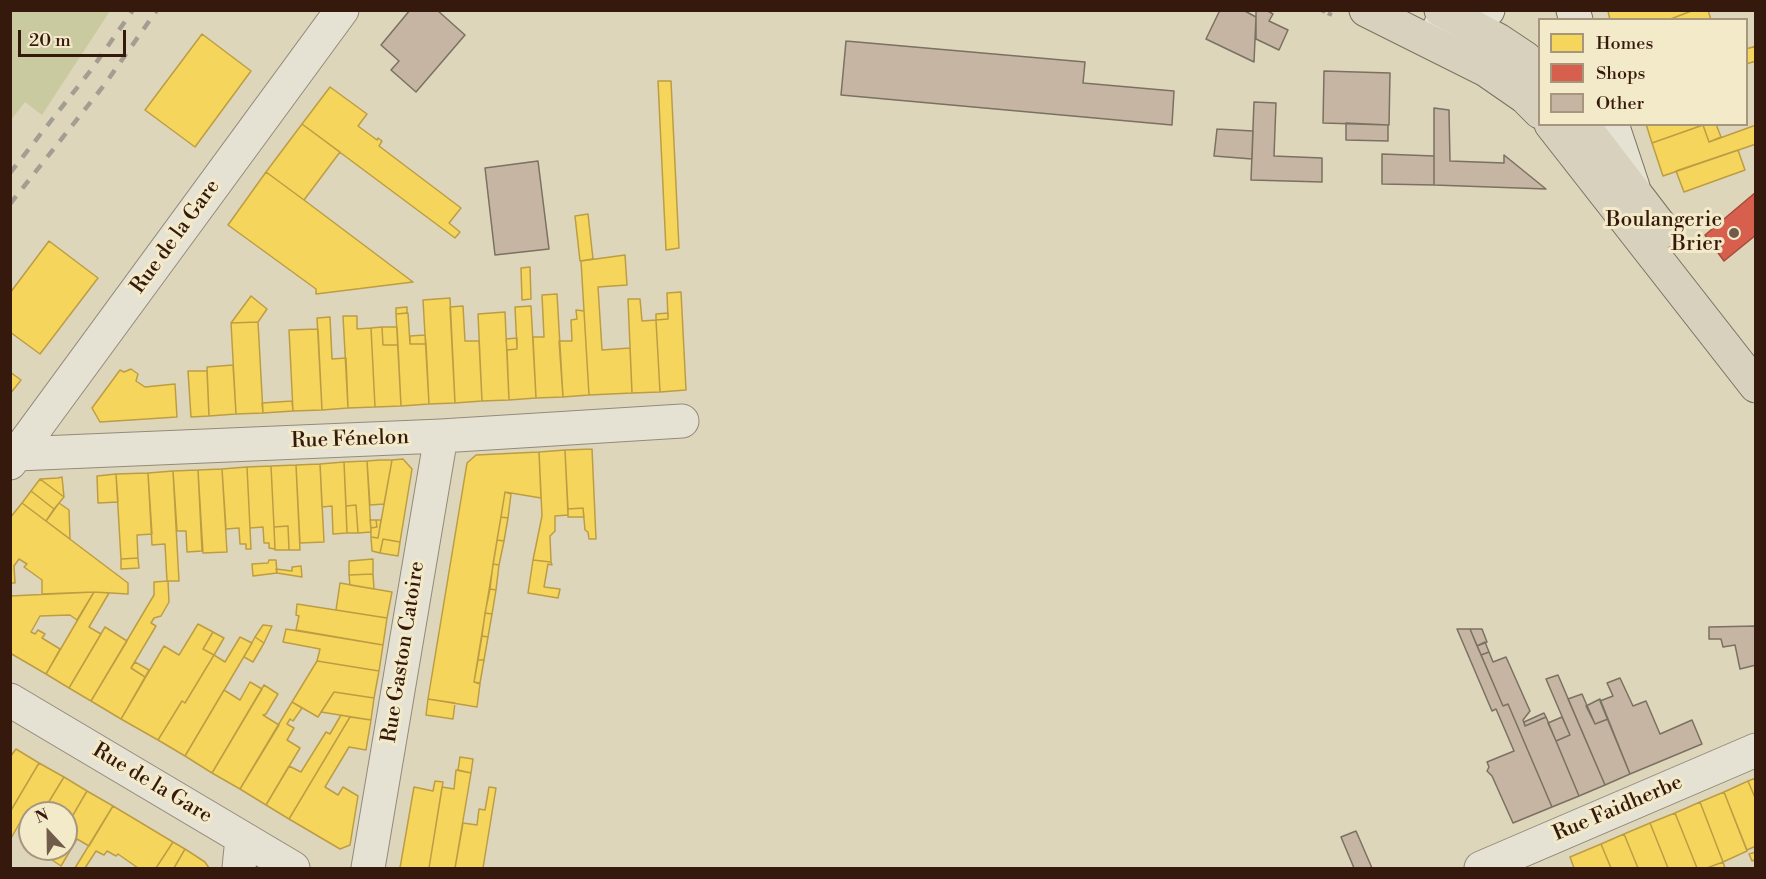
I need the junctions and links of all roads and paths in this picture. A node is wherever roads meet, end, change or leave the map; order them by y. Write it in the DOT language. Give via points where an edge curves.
graph roads {
  1 [pos="342,10"];
  2 [pos="1366,10"];
  3 [pos="1463,13"];
  4 [pos="1408,32"];
  5 [pos="1468,62"];
  6 [pos="1538,72"];
  7 [pos="1538,111"];
  8 [pos="1553,126"];
  9 [pos="1584,126"];
  10 [pos="1613,126"];
  11 [pos="1634,192"];
  12 [pos="1755,352"];
  13 [pos="1755,386"];
  14 [pos="682,421"];
  15 [pos="441,436"];
  16 [pos="14,458"];
  17 [pos="10,700"];
  18 [pos="1755,750"];
  19 [pos="240,853"];
  20 [pos="292,868"];
  21 [pos="368,868"];
  22 [pos="1481,868"];
  1 -- 16 [label="street, Rue de la Gare"];
  2 -- 4 [label="main road"];
  3 -- 4 [label="street"];
  3 -- 5 [label="street"];
  3 -- 6 [label="main road"];
  4 -- 5 [label="main road"];
  5 -- 7 [label="main road" via="1504,81"];
  8 -- 13 [label="main road"];
  9 -- 11 [label="main road"];
  10 -- 11 [label="street"];
  11 -- 12 [label="main road"];
  14 -- 15 [label="street, Rue Fénelon"];
  15 -- 16 [label="street, Rue Fénelon"];
  15 -- 21 [label="street, Rue Gaston Catoire"];
  17 -- 19 [label="street, Rue de la Gare"];
  18 -- 22 [label="street, Rue Faidherbe"];
  19 -- 20 [label="street, Rue de la Gare"];
}
